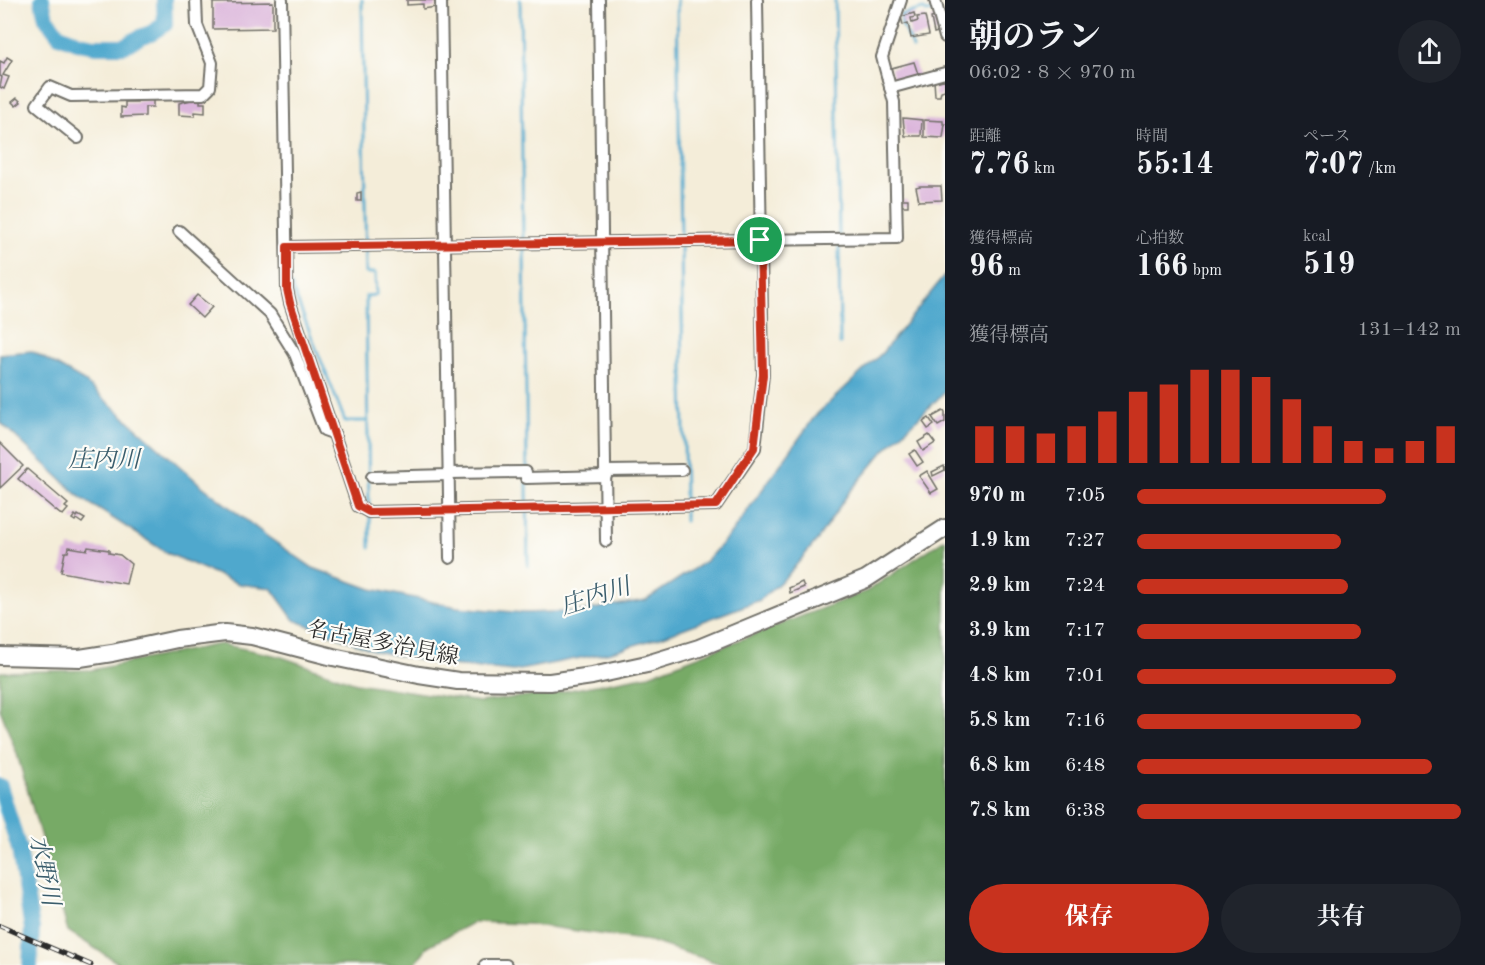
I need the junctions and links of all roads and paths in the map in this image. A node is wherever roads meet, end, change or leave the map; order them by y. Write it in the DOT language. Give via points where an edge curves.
graph roads {
  1 [pos="196,0"];
  2 [pos="282,0"];
  3 [pos="441,0"];
  4 [pos="598,0"];
  5 [pos="757,0"];
  6 [pos="901,0"];
  7 [pos="934,0"];
  8 [pos="945,37"];
  9 [pos="945,73"];
  10 [pos="890,88"];
  11 [pos="78,138"];
  12 [pos="179,231"];
  13 [pos="760,240"];
  14 [pos="602,242"];
  15 [pos="444,246"];
  16 [pos="287,247"];
  17 [pos="335,434"];
  18 [pos="682,470"];
  19 [pos="449,474"];
  20 [pos="606,474"];
  21 [pos="372,477"];
  22 [pos="606,508"];
  23 [pos="450,510"];
  24 [pos="945,528"];
  25 [pos="606,541"];
  26 [pos="450,558"];
  27 [pos="0,656"];
  28 [pos="485,965"];
  29 [pos="506,965"];
  1 -- 11 [label="street" via="197,24 212,63 210,87 203,94 71,96 50,87 37,105"];
  2 -- 16 [label="street"];
  3 -- 15 [label="street"];
  4 -- 14 [label="street"];
  5 -- 13 [label="street"];
  6 -- 10 [label="street" via="882,57"];
  7 -- 8 [label="street"];
  9 -- 10 [label="street"];
  10 -- 13 [label="street" via="894,102 897,238"];
  12 -- 17 [label="street" via="270,314 295,354 324,430"];
  13 -- 14 [label="street"];
  13 -- 22 [label="street" via="763,375 754,448 716,505"];
  14 -- 15 [label="street"];
  14 -- 20 [label="street"];
  15 -- 16 [label="street"];
  15 -- 19 [label="street"];
  16 -- 17 [label="street" via="290,303"];
  17 -- 23 [label="street" via="358,506 369,512"];
  18 -- 20 [label="street"];
  19 -- 20 [label="street" via="526,471 526,478"];
  19 -- 21 [label="street"];
  19 -- 23 [label="street"];
  20 -- 22 [label="street"];
  22 -- 23 [label="street"];
  22 -- 25 [label="street"];
  23 -- 26 [label="street"];
  24 -- 27 [label="main road, 名古屋多治見線" via="866,579 699,648 647,664 550,682 458,681 225,633 80,658"];
  28 -- 29 [label="street"];
}
